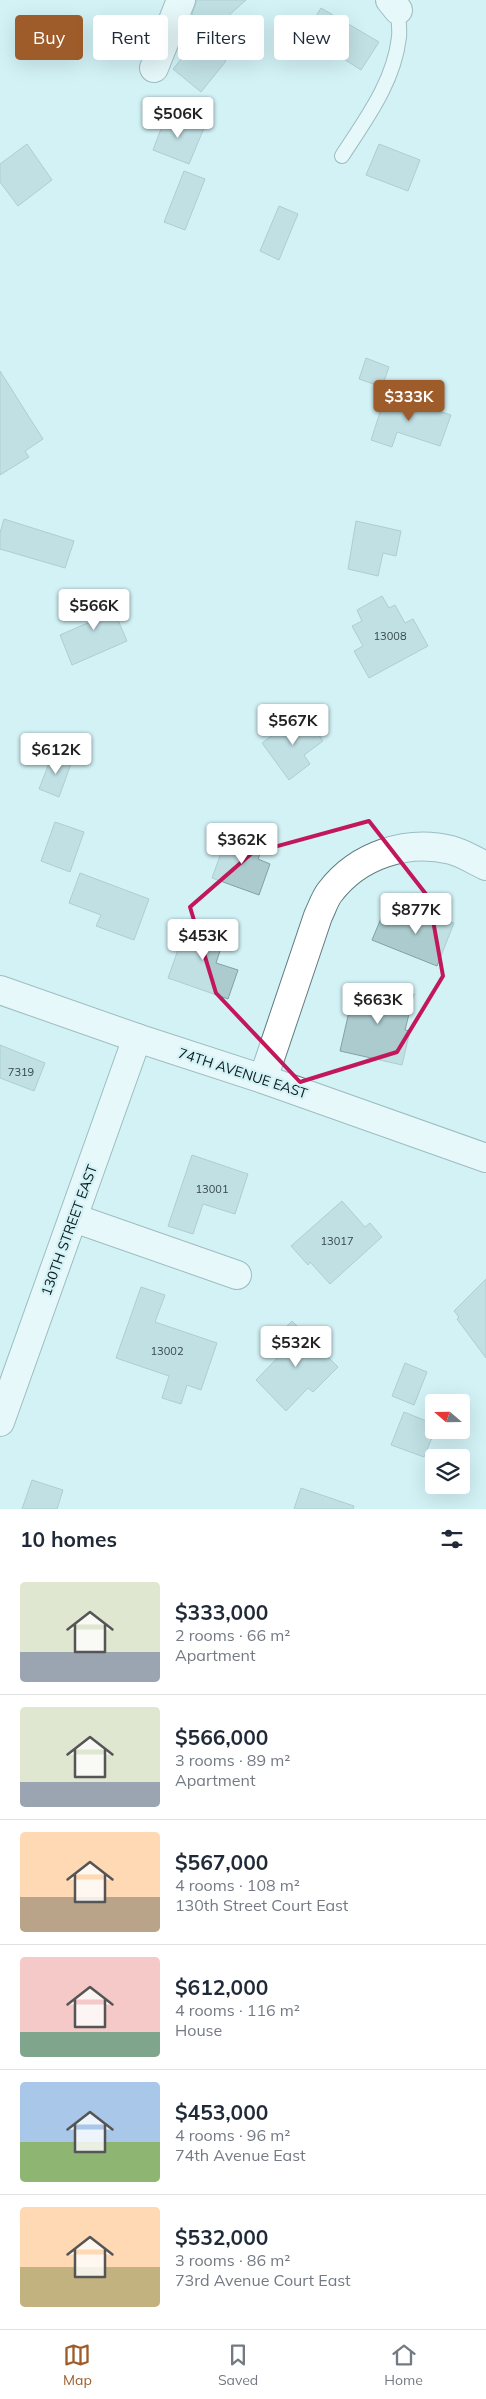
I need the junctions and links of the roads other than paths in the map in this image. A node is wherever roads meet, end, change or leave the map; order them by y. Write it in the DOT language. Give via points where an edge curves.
graph roads {
  1 [pos="181,0"];
  2 [pos="394,5"];
  3 [pos="154,68"];
  4 [pos="342,156"];
  5 [pos="486,866"];
  6 [pos="0,990"];
  7 [pos="137,1038"];
  8 [pos="263,1079"];
  9 [pos="486,1158"];
  10 [pos="74,1218"];
  11 [pos="237,1275"];
  12 [pos="0,1422"];
  1 -- 3 [label="street"];
  2 -- 4 [label="lane" via="399,36 393,67 376,104"];
  5 -- 8 [label="street" via="453,850 434,847 400,849 367,860 345,876 330,892 318,916"];
  6 -- 7 [label="street, 74TH AVENUE EAST"];
  7 -- 8 [label="street, 74TH AVENUE EAST"];
  7 -- 10 [label="street, 130TH STREET EAST"];
  8 -- 9 [label="street, 74TH AVENUE EAST"];
  10 -- 11 [label="street"];
  10 -- 12 [label="street, 130TH STREET EAST"];
}
